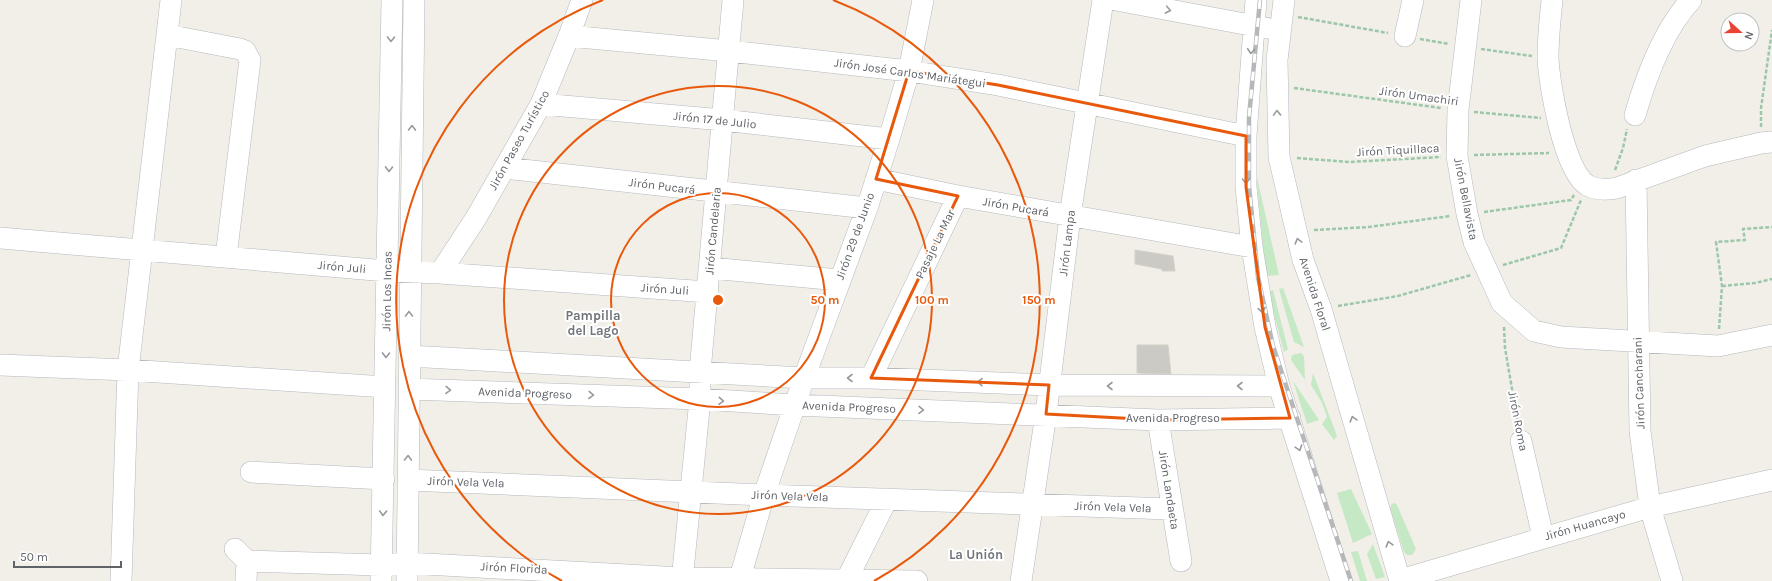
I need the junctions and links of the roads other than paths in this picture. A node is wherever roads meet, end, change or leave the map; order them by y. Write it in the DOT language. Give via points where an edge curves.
graph roads {
  1 [pos="171,0"];
  2 [pos="392,0"];
  3 [pos="414,0"];
  4 [pos="582,0"];
  5 [pos="733,0"];
  6 [pos="1103,0"];
  7 [pos="1116,0"];
  8 [pos="1190,0"];
  9 [pos="1413,0"];
  10 [pos="1472,0"];
  11 [pos="1552,0"];
  12 [pos="1691,0"];
  13 [pos="922,1"];
  14 [pos="1255,13"];
  15 [pos="1282,15"];
  16 [pos="167,35"];
  17 [pos="569,36"];
  18 [pos="1405,36"];
  19 [pos="729,51"];
  20 [pos="909,71"];
  21 [pos="1086,103"];
  22 [pos="541,104"];
  23 [pos="1635,115"];
  24 [pos="723,120"];
  25 [pos="1246,136"];
  26 [pos="890,139"];
  27 [pos="1767,143"];
  28 [pos="505,168"];
  29 [pos="876,179"];
  30 [pos="1636,180"];
  31 [pos="717,193"];
  32 [pos="958,196"];
  33 [pos="867,208"];
  34 [pos="1070,216"];
  35 [pos="0,238"];
  36 [pos="1252,247"];
  37 [pos="141,249"];
  38 [pos="226,257"];
  39 [pos="710,268"];
  40 [pos="387,271"];
  41 [pos="410,272"];
  42 [pos="440,273"];
  43 [pos="839,280"];
  44 [pos="708,292"];
  45 [pos="1772,335"];
  46 [pos="1637,341"];
  47 [pos="409,356"];
  48 [pos="0,365"];
  49 [pos="128,370"];
  50 [pos="700,372"];
  51 [pos="804,378"];
  52 [pos="871,378"];
  53 [pos="1049,385"];
  54 [pos="1279,386"];
  55 [pos="385,387"];
  56 [pos="409,389"];
  57 [pos="700,399"];
  58 [pos="795,405"];
  59 [pos="1046,414"];
  60 [pos="1290,418"];
  61 [pos="1158,420"];
  62 [pos="1521,441"];
  63 [pos="251,472"];
  64 [pos="384,479"];
  65 [pos="408,480"];
  66 [pos="1772,480"];
  67 [pos="690,491"];
  68 [pos="764,495"];
  69 [pos="887,499"];
  70 [pos="1032,504"];
  71 [pos="1650,507"];
  72 [pos="1172,509"];
  73 [pos="1543,537"];
  74 [pos="1180,561"];
  75 [pos="243,564"];
  76 [pos="407,572"];
  77 [pos="381,573"];
  78 [pos="682,579"];
  79 [pos="739,580"];
  80 [pos="846,580"];
  81 [pos="1400,580"];
  82 [pos="121,581"];
  83 [pos="917,581"];
  84 [pos="1021,581"];
  85 [pos="1341,581"];
  86 [pos="1672,581"];
  1 -- 16 [label="street"];
  2 -- 40 [label="street, Jirón Los Incas, one-way"];
  41 -- 3 [label="street, Jirón Los Incas, one-way"];
  4 -- 17 [label="street, Jirón Paseo Turístico"];
  5 -- 19 [label="street, Jirón Candelaria"];
  6 -- 21 [label="street, Jirón Lampa"];
  7 -- 14 [label="street, one-way"];
  8 -- 14 [label="street"];
  9 -- 18 [label="street"];
  10 -- 46 [label="street, Jirón Bellavista" via="1458,110 1457,156 1474,242 1502,303 1534,331 1561,337"];
  11 -- 30 [label="street" via="1548,58 1553,99 1566,153 1587,184 1602,189 1617,188"];
  12 -- 23 [label="street" via="1676,19 1651,67"];
  13 -- 20 [label="street, Jirón 29 de Junio"];
  14 -- 15 [label="street"];
  14 -- 25 [label="street, one-way"];
  81 -- 15 [label="street, Avenida Floral, one-way" via="1321,308 1303,260 1279,157 1277,60"];
  16 -- 37 [label="street"];
  16 -- 38 [label="street" via="240,49 250,60"];
  17 -- 19 [label="street, Jirón José Carlos Mariátegui"];
  17 -- 22 [label="street, Jirón Paseo Turístico"];
  19 -- 20 [label="street, Jirón José Carlos Mariátegui"];
  19 -- 24 [label="street, Jirón Candelaria"];
  20 -- 21 [label="street, Jirón José Carlos Mariátegui" via="998,85"];
  20 -- 26 [label="street, Jirón 29 de Junio"];
  21 -- 25 [label="street, Jirón José Carlos Mariátegui"];
  21 -- 34 [label="street, Jirón Lampa"];
  22 -- 24 [label="street, Jirón 17 de Julio"];
  22 -- 28 [label="street, Jirón Paseo Turístico"];
  24 -- 26 [label="street, Jirón 17 de Julio"];
  24 -- 31 [label="street, Jirón Candelaria"];
  25 -- 36 [label="street, one-way" via="1246,187"];
  26 -- 29 [label="street, Jirón 29 de Junio"];
  27 -- 30 [label="street" via="1705,156"];
  28 -- 31 [label="street, Jirón Pucará"];
  28 -- 42 [label="street, Jirón Paseo Turístico"];
  29 -- 32 [label="street, Jirón Pucará"];
  29 -- 33 [label="street, Jirón 29 de Junio"];
  30 -- 46 [label="street, Jirón Cancharani"];
  31 -- 33 [label="street, Jirón Pucará"];
  31 -- 39 [label="street, Jirón Candelaria"];
  32 -- 34 [label="street, Jirón Pucará"];
  32 -- 52 [label="street, Pasaje La Mar"];
  33 -- 43 [label="street, Jirón 29 de Junio"];
  34 -- 36 [label="street, Jirón Pucará"];
  34 -- 53 [label="street, Jirón Lampa"];
  35 -- 37 [label="street, Jirón Juli"];
  36 -- 54 [label="street, one-way" via="1264,328"];
  37 -- 38 [label="street, Jirón Juli"];
  37 -- 49 [label="street"];
  38 -- 40 [label="street, Jirón Juli"];
  39 -- 43 [label="street"];
  39 -- 44 [label="street, Jirón Candelaria"];
  40 -- 41 [label="street, Jirón Juli"];
  40 -- 55 [label="street, Jirón Los Incas, one-way"];
  41 -- 42 [label="street, Jirón Juli"];
  47 -- 41 [label="street, Jirón Los Incas, one-way"];
  42 -- 44 [label="street, Jirón Juli"];
  43 -- 51 [label="street, Jirón 29 de Junio"];
  44 -- 50 [label="street, Jirón Candelaria"];
  45 -- 46 [label="street, Jirón Bellavista" via="1718,346"];
  46 -- 71 [label="street, Jirón Cancharani" via="1640,431"];
  47 -- 50 [label="street"];
  47 -- 56 [label="street, Jirón Los Incas"];
  48 -- 49 [label="street"];
  49 -- 55 [label="street"];
  49 -- 82 [label="street"];
  50 -- 51 [label="street"];
  50 -- 57 [label="street, Jirón Candelaria"];
  52 -- 51 [label="street, one-way"];
  51 -- 58 [label="street, Jirón 29 de Junio"];
  53 -- 52 [label="street, one-way"];
  54 -- 53 [label="street, one-way"];
  53 -- 59 [label="street, Jirón Lampa"];
  54 -- 60 [label="street"];
  55 -- 64 [label="street, Jirón Los Incas"];
  56 -- 57 [label="street, Avenida Progreso, one-way"];
  65 -- 56 [label="street, Jirón Los Incas, one-way"];
  57 -- 58 [label="street, Avenida Progreso, one-way"];
  57 -- 67 [label="street, Jirón Candelaria"];
  58 -- 59 [label="street, Avenida Progreso, one-way"];
  58 -- 68 [label="street, Jirón 29 de Junio"];
  59 -- 61 [label="street, Avenida Progreso"];
  59 -- 70 [label="street, Jirón Lampa"];
  60 -- 61 [label="street, Avenida Progreso"];
  60 -- 85 [label="street, one-way"];
  61 -- 72 [label="street, Jirón Landaeta"];
  62 -- 73 [label="street, Jirón Roma"];
  63 -- 64 [label="street"];
  64 -- 77 [label="street, Jirón Los Incas, one-way"];
  65 -- 67 [label="street, Jirón Vela Vela"];
  65 -- 76 [label="street, Jirón Los Incas"];
  66 -- 71 [label="street, Jirón Huancayo"];
  67 -- 68 [label="street, Jirón Vela Vela"];
  67 -- 78 [label="street, Jirón Candelaria"];
  68 -- 69 [label="street, Jirón Vela Vela"];
  68 -- 79 [label="street, Jirón 29 de Junio"];
  69 -- 70 [label="street, Jirón Vela Vela"];
  69 -- 80 [label="street"];
  70 -- 72 [label="street, Jirón Vela Vela"];
  70 -- 84 [label="street, Jirón Lampa"];
  71 -- 73 [label="street, Jirón Huancayo"];
  71 -- 86 [label="street, Jirón Cancharani"];
  72 -- 74 [label="street, Jirón Landaeta"];
  73 -- 81 [label="street, Jirón Huancayo"];
  75 -- 77 [label="street, Jirón Florida"];
  76 -- 77 [label="street, Jirón Florida"];
  76 -- 78 [label="street, Jirón Florida"];
  78 -- 79 [label="street, Jirón Florida"];
  79 -- 80 [label="street, Jirón Florida"];
  80 -- 83 [label="street, Jirón Florida"];
}
